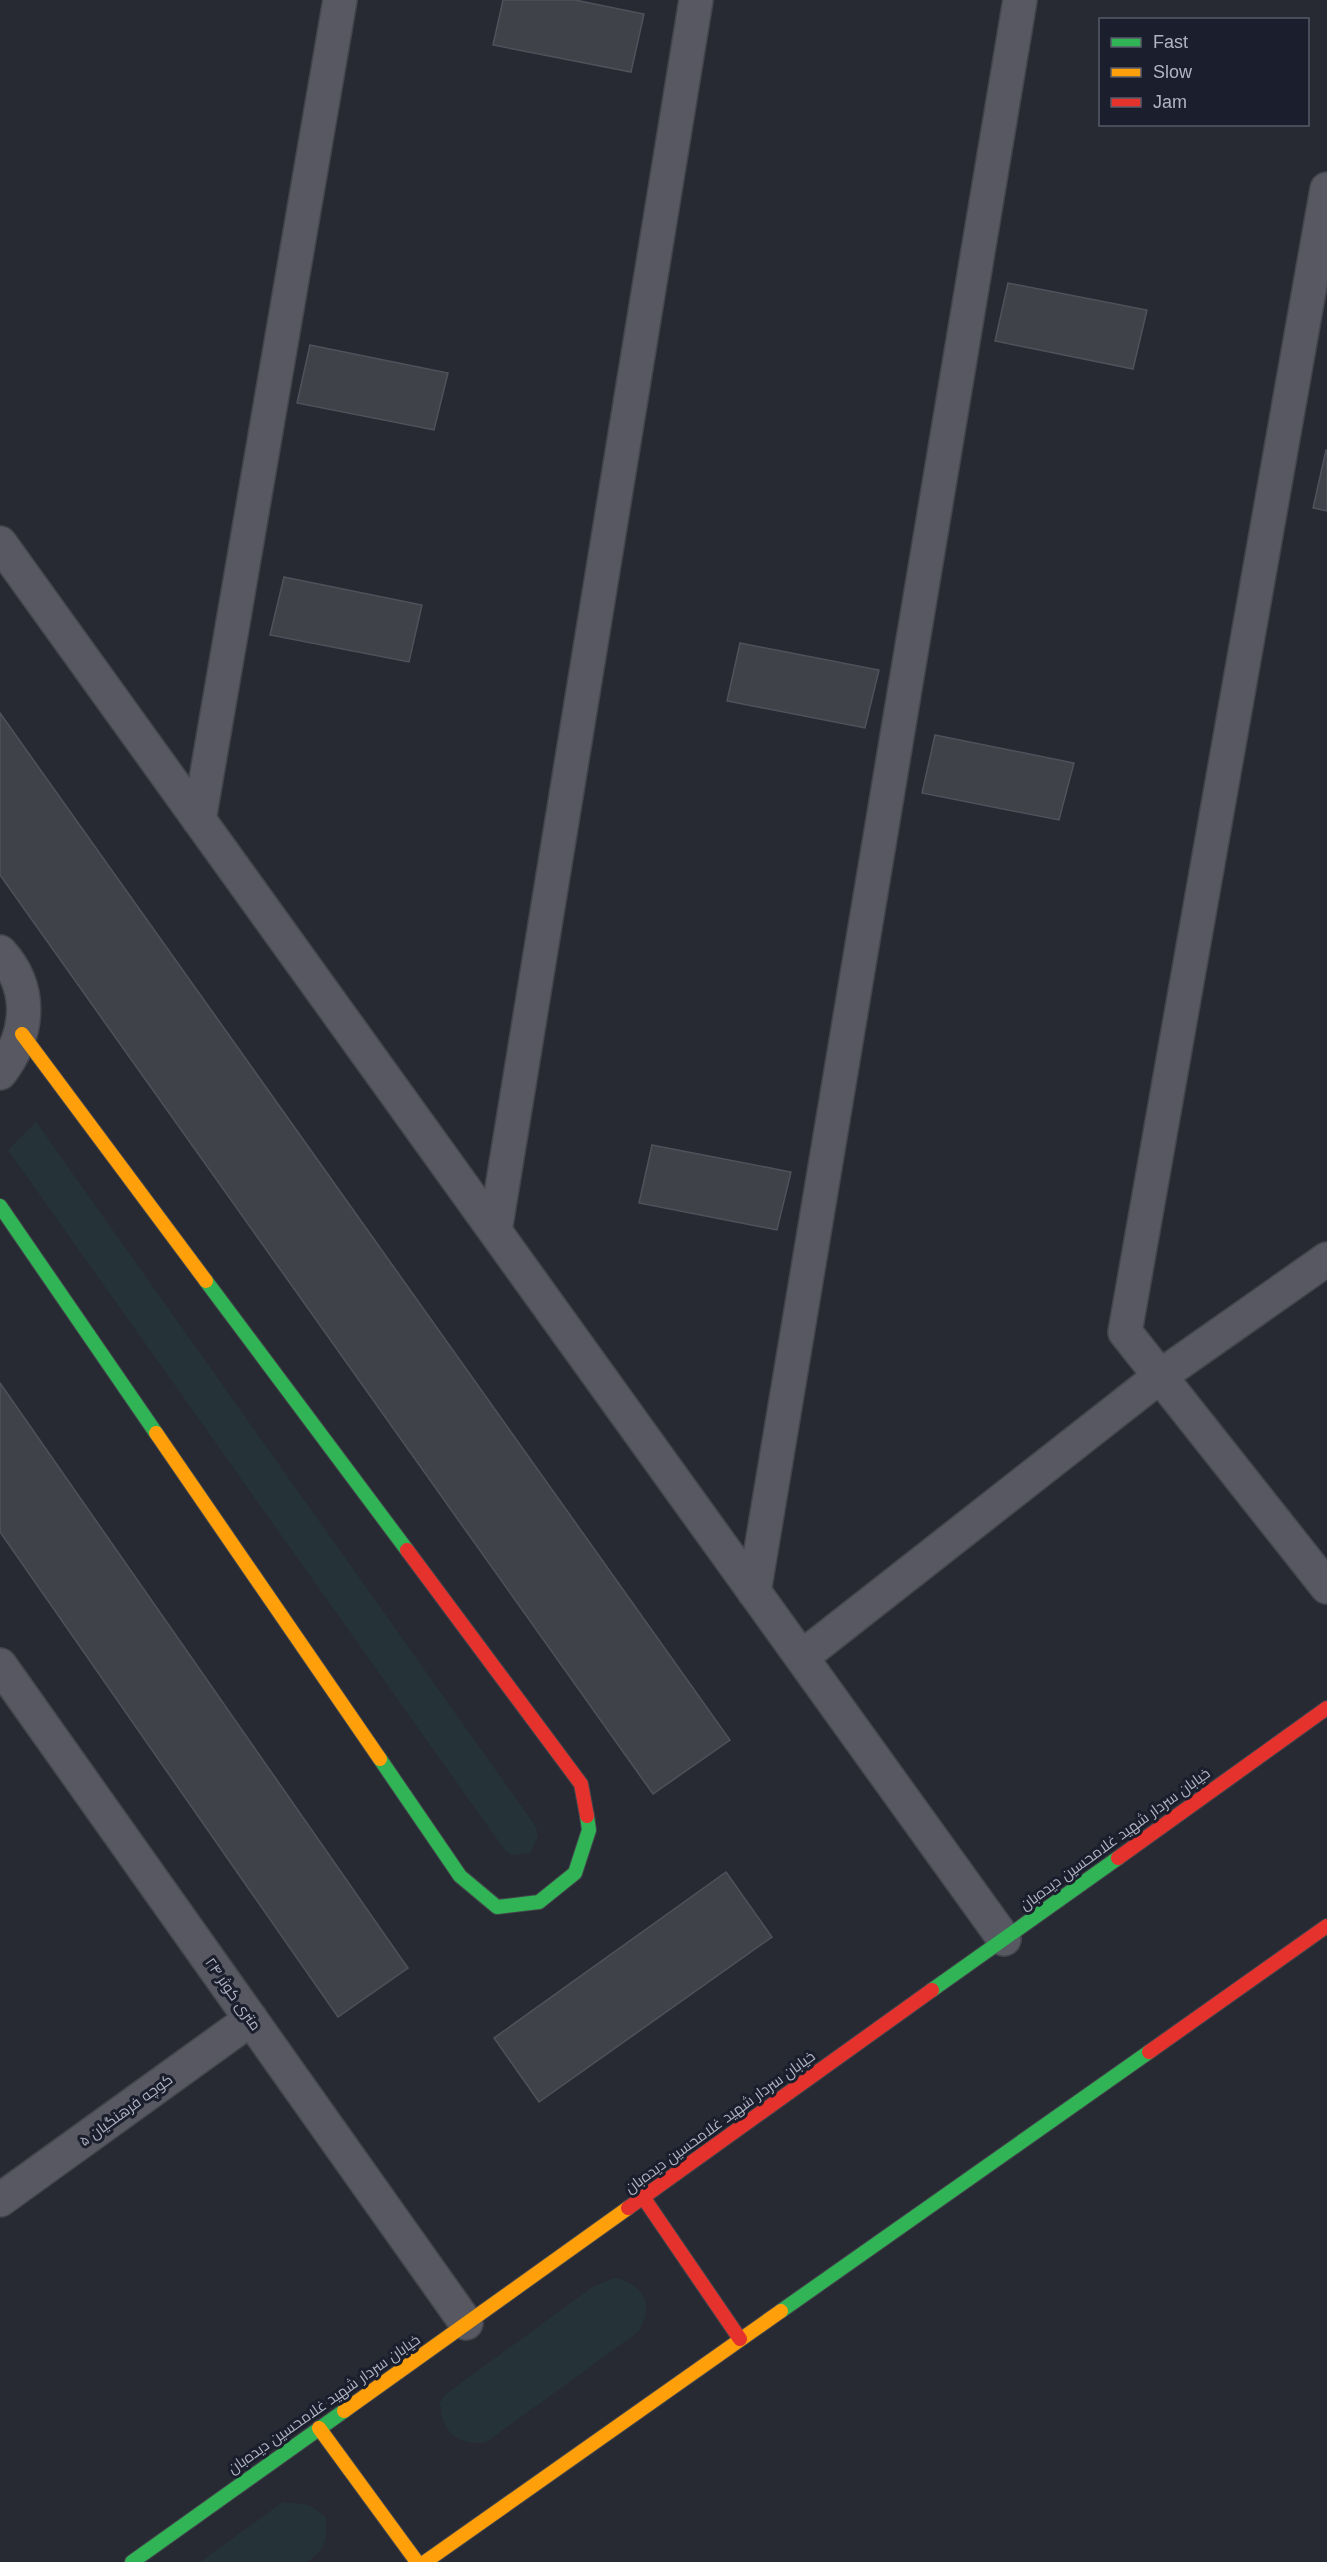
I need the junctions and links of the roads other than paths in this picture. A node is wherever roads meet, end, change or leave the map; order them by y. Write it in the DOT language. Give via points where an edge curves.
graph roads {
  1 [pos="340,0"];
  2 [pos="696,0"];
  3 [pos="1020,0"];
  4 [pos="1327,189"];
  5 [pos="1321,267"];
  6 [pos="0,543"];
  7 [pos="199,820"];
  8 [pos="0,952"];
  9 [pos="22,1034"];
  10 [pos="0,1073"];
  11 [pos="0,1206"];
  12 [pos="495,1231"];
  13 [pos="1327,1260"];
  14 [pos="1159,1377"];
  15 [pos="1327,1587"];
  16 [pos="754,1592"];
  17 [pos="802,1657"];
  18 [pos="0,1665"];
  19 [pos="1327,1708"];
  20 [pos="1327,1926"];
  21 [pos="1004,1939"];
  22 [pos="251,2019"];
  23 [pos="643,2197"];
  24 [pos="0,2200"];
  25 [pos="466,2323"];
  26 [pos="740,2339"];
  27 [pos="319,2428"];
  28 [pos="132,2562"];
  29 [pos="417,2562"];
  30 [pos="425,2562"];
  1 -- 7 [label="street"];
  2 -- 12 [label="street"];
  3 -- 16 [label="street"];
  4 -- 5 [label="street"];
  5 -- 14 [label="street" via="1125,1332"];
  6 -- 7 [label="street"];
  7 -- 12 [label="street"];
  8 -- 9 [label="street" via="20,984"];
  9 -- 10 [label="street"];
  9 -- 11 [label="main road" via="581,1784 589,1830 576,1873 539,1902 497,1907 460,1876"];
  12 -- 16 [label="street"];
  13 -- 14 [label="street"];
  14 -- 15 [label="street"];
  14 -- 17 [label="street"];
  16 -- 17 [label="street"];
  17 -- 21 [label="street"];
  18 -- 22 [label="street, ۲۴ متری کوثر"];
  19 -- 21 [label="main road, خیابان سردار شهید غلامحسین دیده‌بان"];
  20 -- 26 [label="main road"];
  21 -- 23 [label="main road, خیابان سردار شهید غلامحسین دیده‌بان"];
  22 -- 24 [label="street, کوچه فرهنگیان ۵"];
  22 -- 25 [label="street, ۲۴ متری کوثر"];
  23 -- 25 [label="main road, خیابان سردار شهید غلامحسین دیده‌بان"];
  23 -- 26 [label="main road"];
  25 -- 27 [label="main road, خیابان سردار شهید غلامحسین دیده‌بان"];
  26 -- 30 [label="main road"];
  27 -- 28 [label="main road, خیابان سردار شهید غلامحسین دیده‌بان"];
  27 -- 29 [label="main road"];
}
